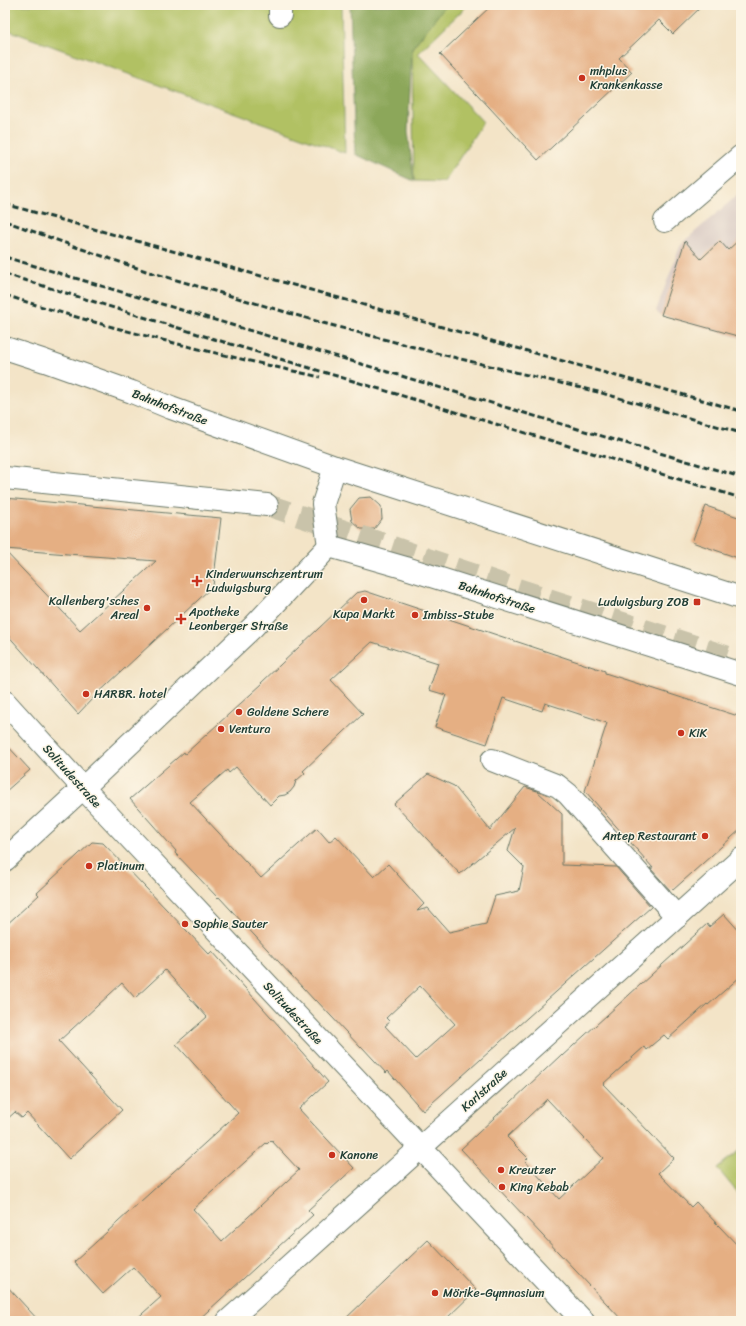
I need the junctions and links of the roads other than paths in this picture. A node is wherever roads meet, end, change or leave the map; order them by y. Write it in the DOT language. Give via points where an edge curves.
graph roads {
  1 [pos="741,156"];
  2 [pos="665,220"];
  3 [pos="5,348"];
  4 [pos="335,467"];
  5 [pos="5,478"];
  6 [pos="267,505"];
  7 [pos="329,546"];
  8 [pos="741,598"];
  9 [pos="741,674"];
  10 [pos="5,702"];
  11 [pos="492,760"];
  12 [pos="83,788"];
  13 [pos="741,859"];
  14 [pos="5,860"];
  15 [pos="677,917"];
  16 [pos="420,1147"];
  17 [pos="228,1321"];
  18 [pos="583,1321"];
  1 -- 2 [label="street"];
  3 -- 4 [label="street, Bahnhofstraße"];
  4 -- 7 [label="street" via="323,504"];
  4 -- 8 [label="street, Bahnhofstraße"];
  5 -- 6 [label="street"];
  7 -- 9 [label="street, Bahnhofstraße"];
  7 -- 12 [label="street" via="253,627"];
  10 -- 12 [label="street, Solitudestraße"];
  11 -- 15 [label="street" via="558,786 568,794"];
  12 -- 14 [label="street"];
  12 -- 16 [label="street, Solitudestraße"];
  13 -- 15 [label="street, Karlstraße"];
  15 -- 16 [label="street, Karlstraße"];
  16 -- 17 [label="street, Karlstraße"];
  16 -- 18 [label="street, Solitudestraße"];
}
